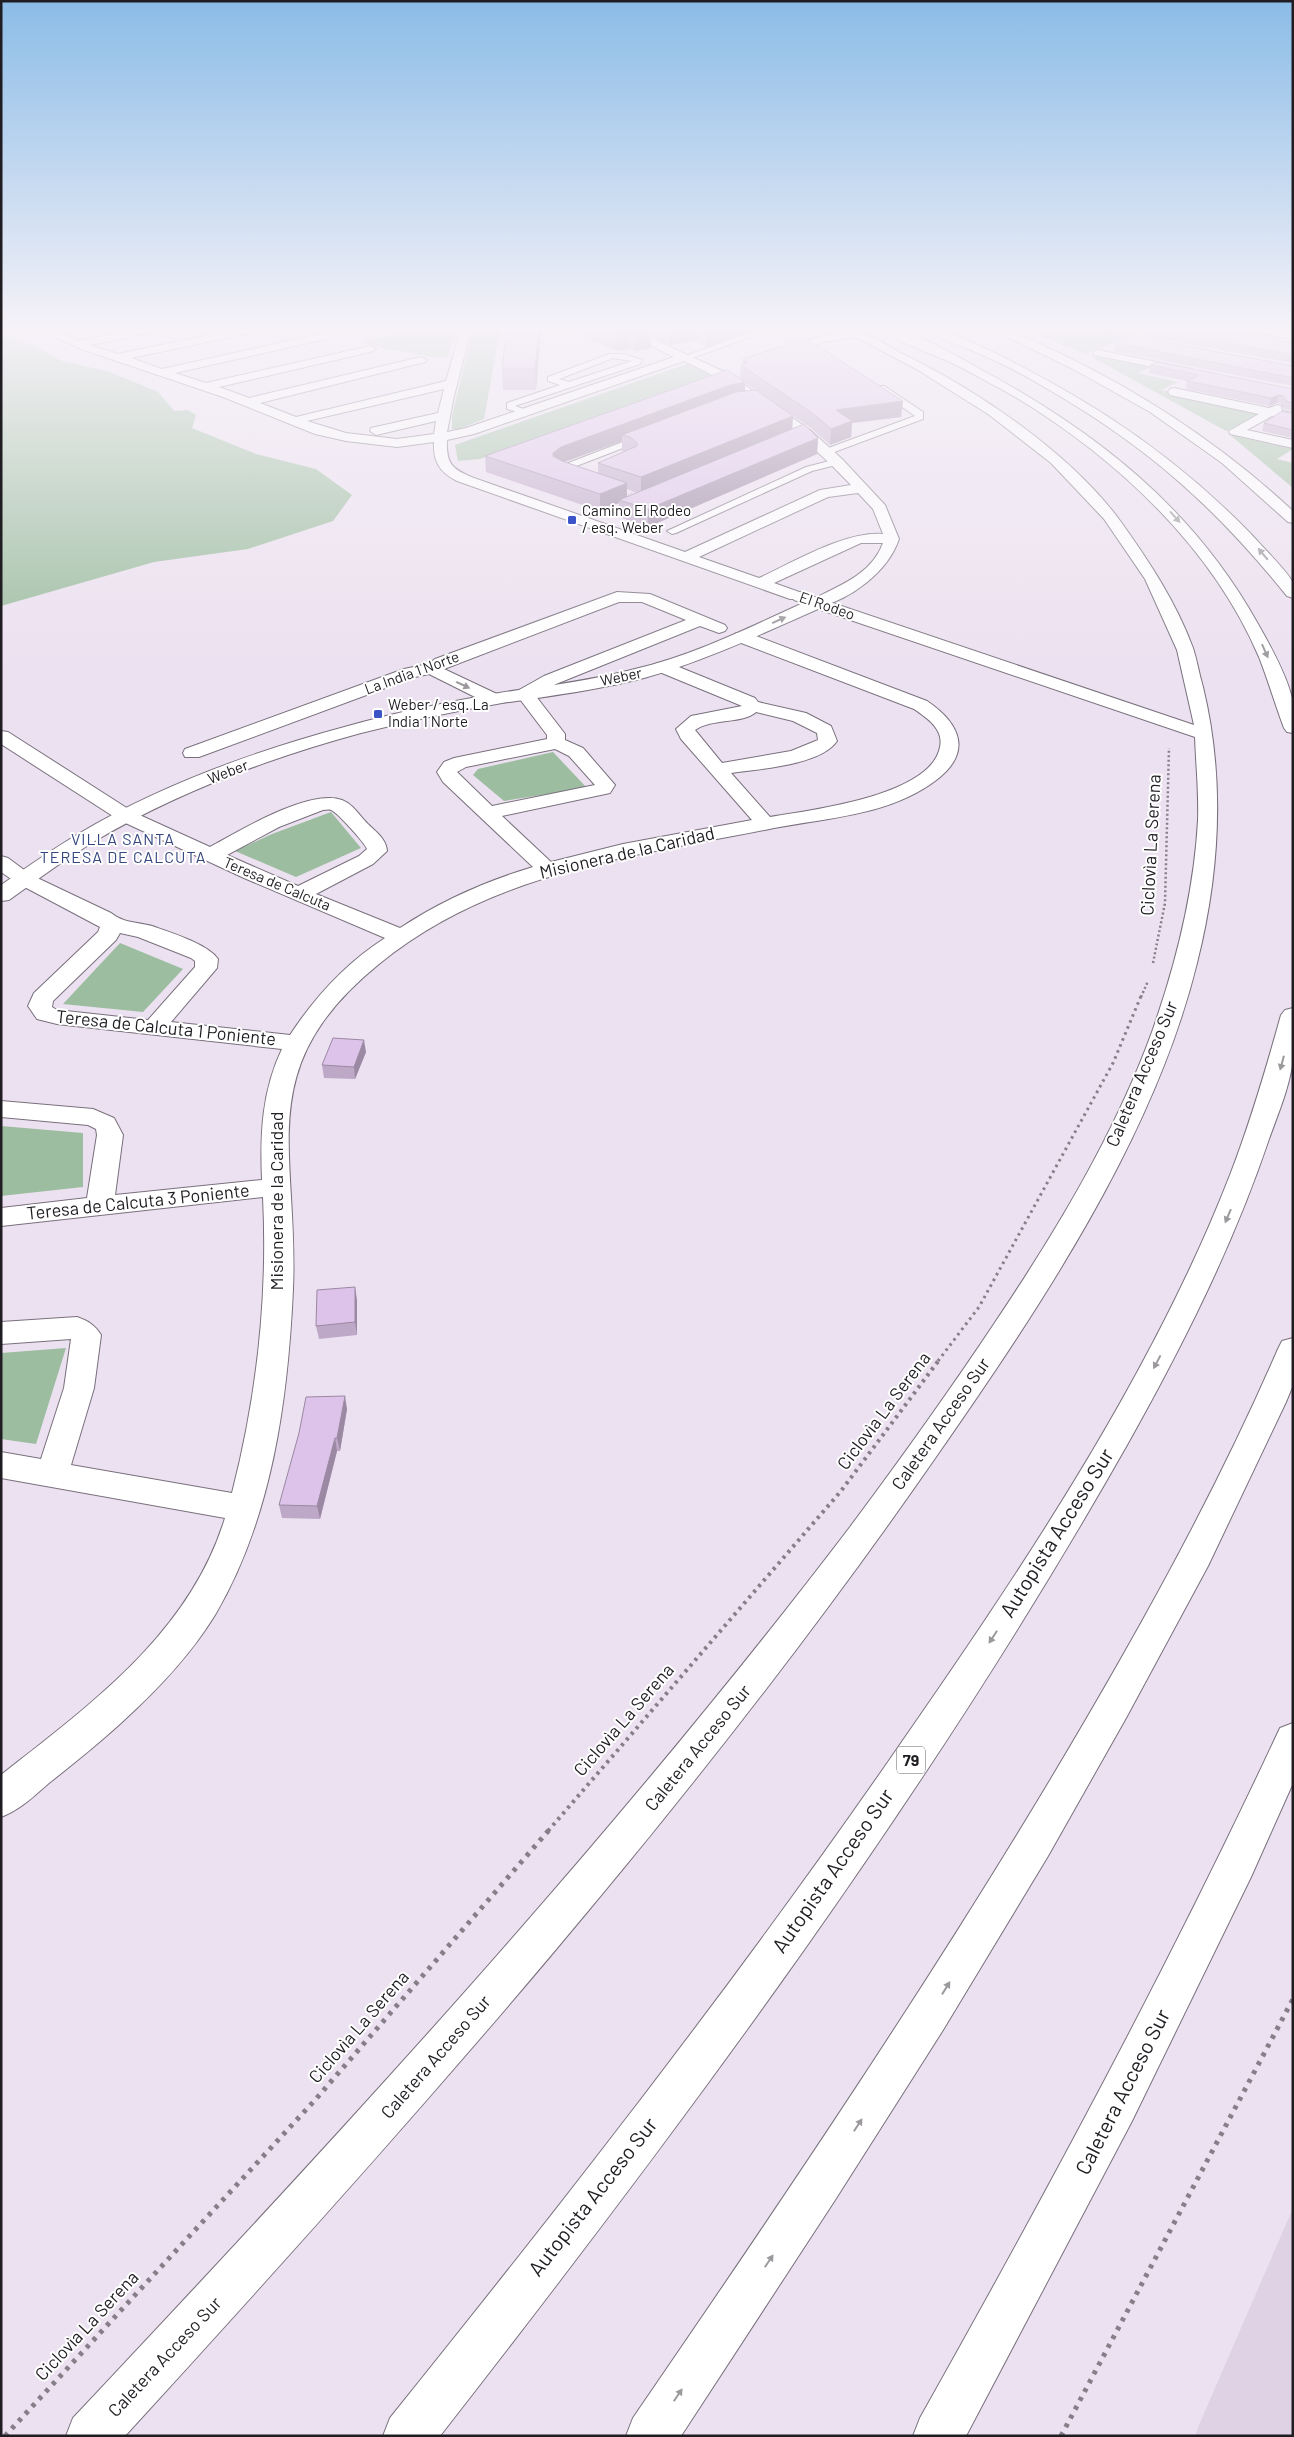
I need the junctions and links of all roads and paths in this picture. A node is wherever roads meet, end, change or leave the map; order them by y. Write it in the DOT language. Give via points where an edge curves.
graph roads {
  1 [pos="441,443"];
  2 [pos="631,443"];
  3 [pos="799,443"];
  4 [pos="815,443"];
  5 [pos="852,443"];
  6 [pos="1036,443"];
  7 [pos="1092,443"];
  8 [pos="1141,443"];
  9 [pos="1202,443"];
  10 [pos="606,452"];
  11 [pos="827,453"];
  12 [pos="620,455"];
  13 [pos="469,467"];
  14 [pos="453,473"];
  15 [pos="862,488"];
  16 [pos="628,492"];
  17 [pos="610,514"];
  18 [pos="1293,519"];
  19 [pos="588,523"];
  20 [pos="672,531"];
  21 [pos="892,539"];
  22 [pos="686,557"];
  23 [pos="761,583"];
  24 [pos="1293,593"];
  25 [pos="631,596"];
  26 [pos="796,596"];
  27 [pos="817,603"];
  28 [pos="773,605"];
  29 [pos="700,620"];
  30 [pos="732,628"];
  31 [pos="663,667"];
  32 [pos="434,668"];
  33 [pos="525,694"];
  34 [pos="494,699"];
  35 [pos="752,706"];
  36 [pos="1161,721"];
  37 [pos="1293,728"];
  38 [pos="1204,734"];
  39 [pos="1,736"];
  40 [pos="555,742"];
  41 [pos="718,769"];
  42 [pos="225,772"];
  43 [pos="488,813"];
  44 [pos="126,816"];
  45 [pos="766,824"];
  46 [pos="210,856"];
  47 [pos="1,862"];
  48 [pos="547,869"];
  49 [pos="24,879"];
  50 [pos="299,894"];
  51 [pos="1,895"];
  52 [pos="112,925"];
  53 [pos="400,936"];
  54 [pos="1152,964"];
  55 [pos="1150,973"];
  56 [pos="1293,1015"];
  57 [pos="154,1027"];
  58 [pos="297,1042"];
  59 [pos="1,1109"];
  60 [pos="276,1187"];
  61 [pos="100,1206"];
  62 [pos="1,1216"];
  63 [pos="1,1334"];
  64 [pos="1293,1348"];
  65 [pos="1,1465"];
  66 [pos="52,1474"];
  67 [pos="243,1508"];
  68 [pos="1293,1740"];
  69 [pos="1,1799"];
  70 [pos="1293,1999"];
  71 [pos="5,2436"];
  72 [pos="91,2436"];
  73 [pos="408,2436"];
  74 [pos="651,2436"];
  75 [pos="938,2436"];
  76 [pos="1061,2436"];
  1 -- 14 [label="main road" via="441,461"];
  2 -- 10 [label="lane"];
  3 -- 11 [label="main road"];
  4 -- 11 [label="main road"];
  5 -- 11 [label="lane"];
  6 -- 38 [label="main road, Caletera Acceso Sur" via="1097,501 1146,567 1171,615 1190,668"];
  7 -- 37 [label="main road, one-way" via="1154,495 1204,551 1244,610 1273,669"];
  24 -- 8 [label="main road, one-way" via="1226,514"];
  9 -- 18 [label="main road"];
  10 -- 12 [label="lane"];
  10 -- 16 [label="lane" via="565,467 561,472"];
  11 -- 15 [label="main road"];
  11 -- 20 [label="lane" via="809,468"];
  13 -- 14 [label="main road"];
  14 -- 19 [label="main road, El Rodeo"];
  15 -- 21 [label="main road" via="880,508"];
  15 -- 22 [label="main road" via="825,494"];
  17 -- 19 [label="main road"];
  19 -- 22 [label="main road, El Rodeo"];
  21 -- 23 [label="main road" via="857,539"];
  21 -- 27 [label="main road, Weber" via="883,561 870,574"];
  22 -- 23 [label="main road, El Rodeo"];
  23 -- 26 [label="main road, El Rodeo"];
  25 -- 29 [label="main road, Misionera de la Caridad" via="649,599"];
  25 -- 32 [label="main road, La India 1 Norte" via="612,598"];
  26 -- 27 [label="main road, El Rodeo"];
  26 -- 28 [label="main road"];
  30 -- 27 [label="main road, Weber, one-way"];
  27 -- 36 [label="main road, El Rodeo"];
  29 -- 30 [label="main road, Misionera de la Caridad"];
  29 -- 33 [label="main road" via="550,680"];
  30 -- 31 [label="main road, Weber"];
  30 -- 45 [label="main road, Misionera de la Caridad" via="918,703 937,715 950,737 948,754 937,770 900,792 863,804"];
  31 -- 33 [label="main road, Weber" via="601,682"];
  31 -- 35 [label="main road"];
  32 -- 34 [label="main road, one-way"];
  32 -- 42 [label="main road, La India 1 Norte" via="410,673 192,753"];
  33 -- 34 [label="main road, Weber"];
  33 -- 40 [label="main road" via="556,734"];
  34 -- 42 [label="main road, Weber" via="364,727"];
  35 -- 41 [label="main road" via="747,711 697,720 687,725 686,732"];
  35 -- 41 [label="main road" via="815,724 828,734 828,741 813,752"];
  36 -- 38 [label="main road, El Rodeo"];
  36 -- 54 [label="path, Ciclovìa La Serena" via="1152,728 1170,735 1165,902"];
  38 -- 72 [label="main road, Caletera Acceso Sur" via="1208,793 1206,856 1190,945 1176,994 1146,1075 1100,1173 1015,1317 942,1427 852,1551 641,1818 387,2114"];
  39 -- 44 [label="main road, Teresa de Calcuta"];
  40 -- 43 [label="main road" via="461,762 448,769 450,778"];
  40 -- 43 [label="main road" via="576,752 605,785 603,789"];
  41 -- 45 [label="main road"];
  42 -- 44 [label="main road, Weber"];
  43 -- 48 [label="main road"];
  44 -- 46 [label="main road, Teresa de Calcuta"];
  44 -- 49 [label="main road, Weber"];
  45 -- 48 [label="main road, Misionera de la Caridad" via="611,853"];
  46 -- 50 [label="main road, Teresa de Calcuta"];
  46 -- 50 [label="main road" via="301,811 323,803 338,806 374,843 377,851 366,860"];
  47 -- 49 [label="main road"];
  48 -- 53 [label="main road, Misionera de la Caridad" via="477,895"];
  49 -- 51 [label="main road, Weber"];
  49 -- 52 [label="main road"];
  50 -- 53 [label="main road, Teresa de Calcuta"];
  52 -- 57 [label="main road" via="144,931 207,959 206,968"];
  52 -- 57 [label="main road, Teresa de Calcuta 1 Poniente" via="108,935 42,998 39,1009 57,1017"];
  53 -- 58 [label="main road, Misionera de la Caridad" via="341,986 314,1016"];
  55 -- 71 [label="path, Ciclovìa La Serena" via="1113,1063 978,1307 841,1491 314,2100"];
  56 -- 73 [label="main road, Autopista Acceso Sur / 79, one-way" via="1265,1120 1216,1242 1173,1332 1120,1430 1055,1539 950,1703 818,1894 651,2122"];
  57 -- 58 [label="main road, Teresa de Calcuta 1 Poniente"];
  58 -- 60 [label="main road, Misionera de la Caridad" via="278,1094 275,1115"];
  59 -- 61 [label="main road" via="93,1117 105,1122 110,1128 110,1135"];
  60 -- 61 [label="main road, Teresa de Calcuta 3 Poniente"];
  60 -- 67 [label="main road, Misionera de la Caridad" via="280,1272 276,1327 259,1446"];
  61 -- 62 [label="main road, Teresa de Calcuta 3 Poniente"];
  63 -- 66 [label="main road" via="77,1328 86,1335 79,1387"];
  74 -- 64 [label="main road, one-way" via="948,1985 1054,1810 1142,1657 1213,1524"];
  65 -- 66 [label="main road"];
  66 -- 67 [label="main road"];
  67 -- 69 [label="main road, Misionera de la Caridad" via="223,1567 178,1642 148,1676 111,1709"];
  68 -- 75 [label="main road, Caletera Acceso Sur" via="1218,1903 1111,2116"];
  70 -- 76 [label="path"];
}
